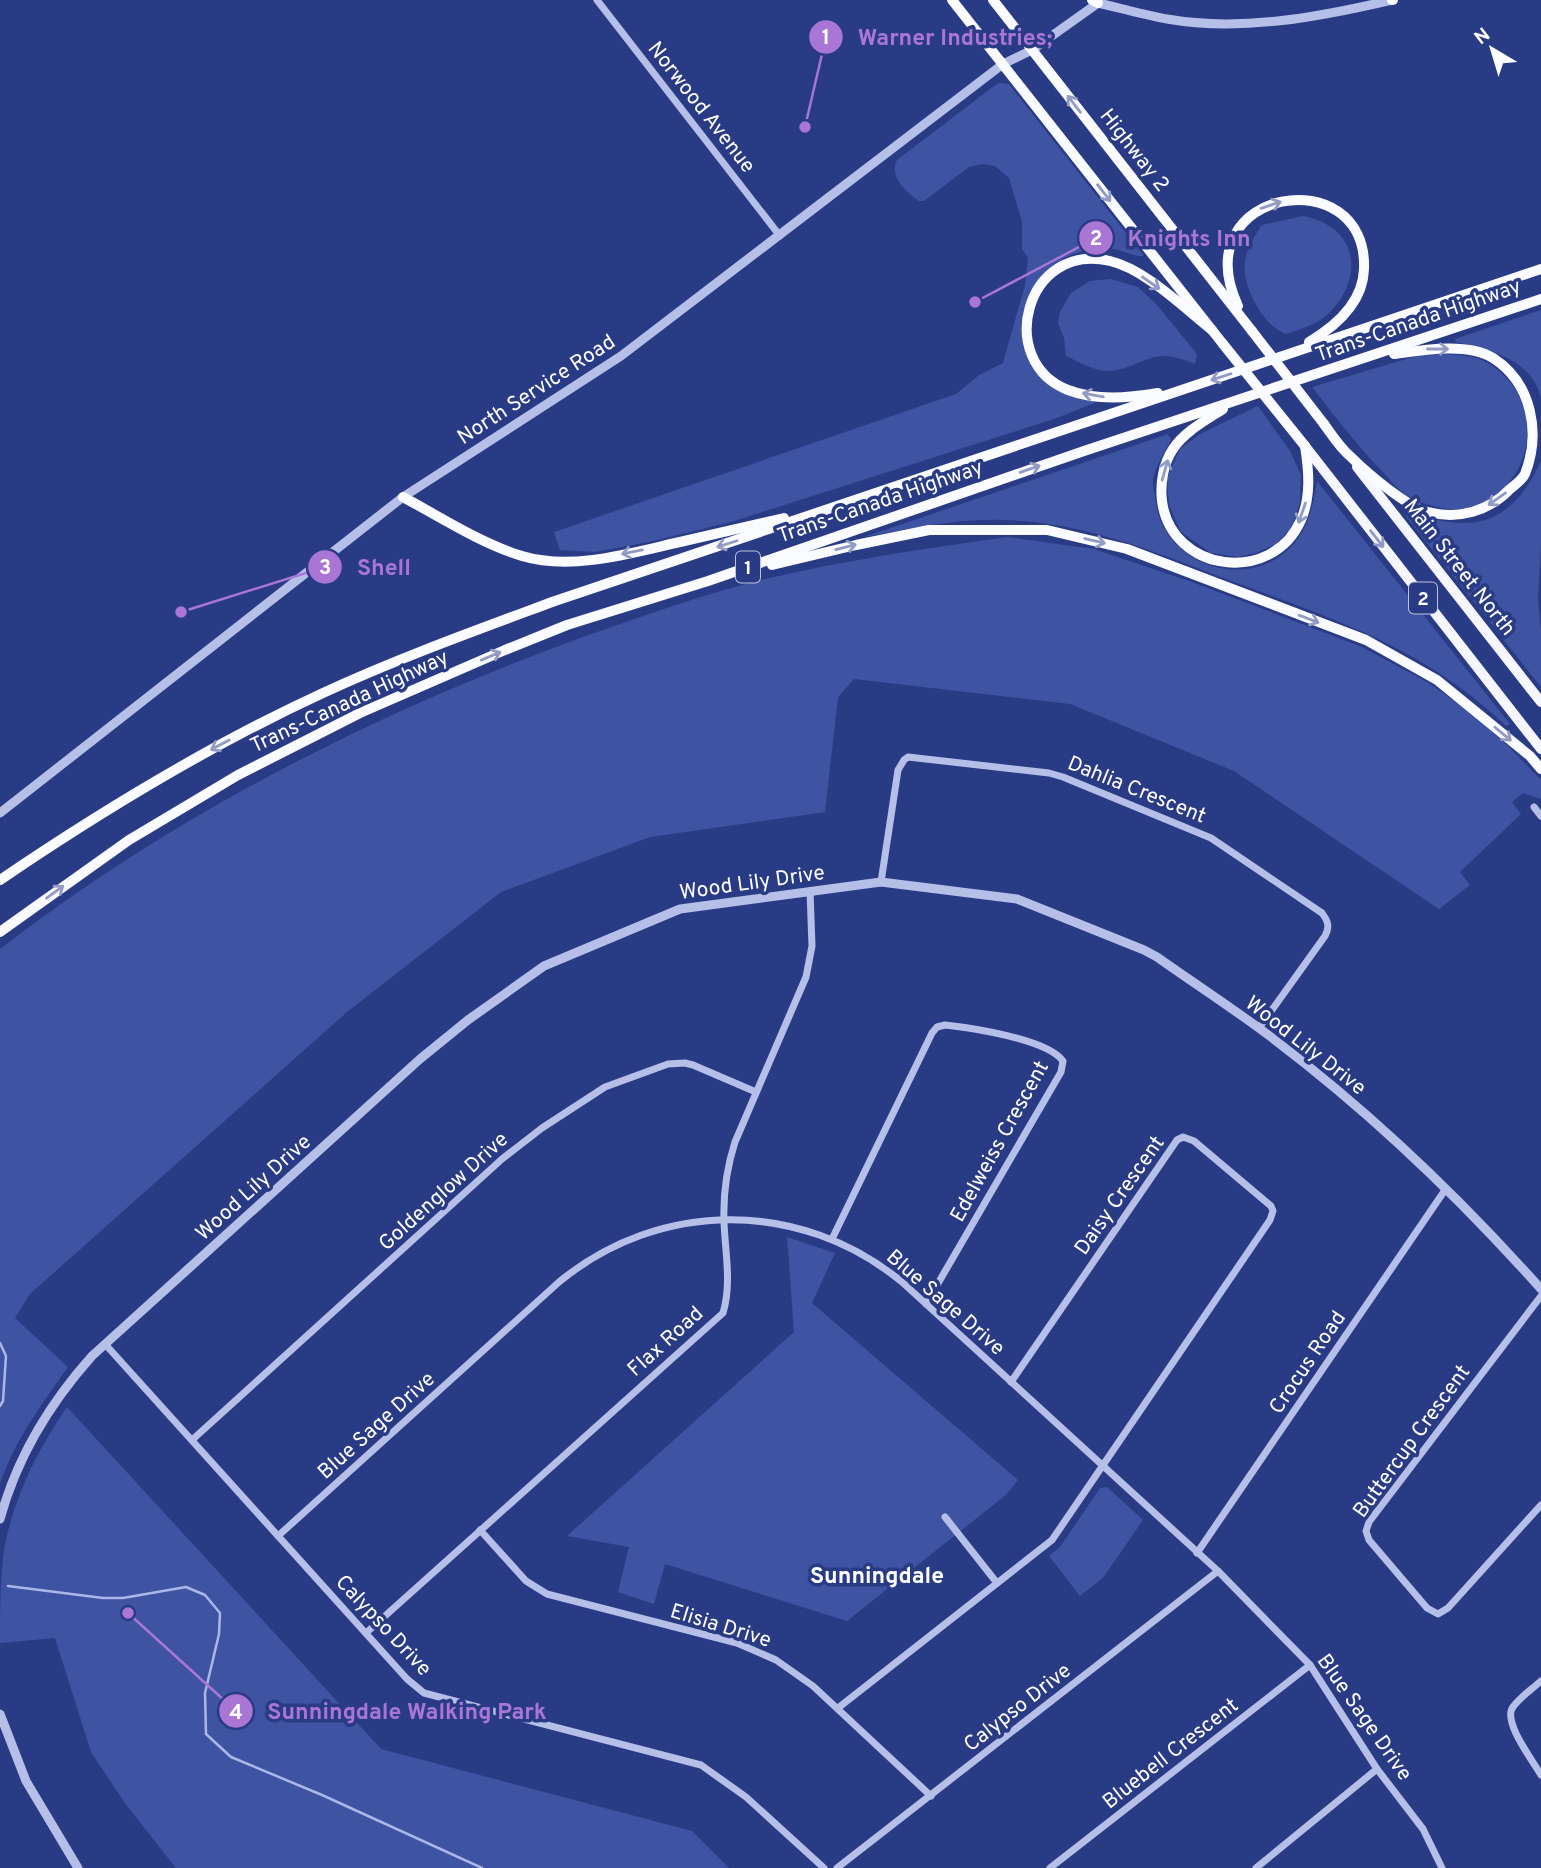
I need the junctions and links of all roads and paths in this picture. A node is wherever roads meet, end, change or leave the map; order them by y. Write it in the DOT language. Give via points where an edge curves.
graph roads {
  1 [pos="597,0"];
  2 [pos="952,0"];
  3 [pos="993,0"];
  4 [pos="1392,0"];
  5 [pos="1097,1"];
  6 [pos="1032,50"];
  7 [pos="1003,64"];
  8 [pos="780,236"];
  9 [pos="1541,269"];
  10 [pos="1541,299"];
  11 [pos="1249,328"];
  12 [pos="1212,330"];
  13 [pos="1284,356"];
  14 [pos="1371,356"];
  15 [pos="1185,389"];
  16 [pos="1233,401"];
  17 [pos="1305,446"];
  18 [pos="1349,456"];
  19 [pos="403,497"];
  20 [pos="842,505"];
  21 [pos="708,581"];
  22 [pos="1541,702"];
  23 [pos="1541,749"];
  24 [pos="1541,769"];
  25 [pos="1534,807"];
  26 [pos="0,813"];
  27 [pos="1541,816"];
  28 [pos="0,880"];
  29 [pos="881,882"];
  30 [pos="810,891"];
  31 [pos="0,932"];
  32 [pos="1259,1028"];
  33 [pos="756,1092"];
  34 [pos="1446,1190"];
  35 [pos="724,1219"];
  36 [pos="832,1239"];
  37 [pos="1541,1289"];
  38 [pos="1541,1296"];
  39 [pos="926,1304"];
  40 [pos="104,1344"];
  41 [pos="1011,1382"];
  42 [pos="192,1440"];
  43 [pos="1103,1466"];
  44 [pos="1541,1505"];
  45 [pos="945,1517"];
  46 [pos="0,1519"];
  47 [pos="480,1530"];
  48 [pos="278,1536"];
  49 [pos="1198,1553"];
  50 [pos="1217,1571"];
  51 [pos="997,1583"];
  52 [pos="366,1633"];
  53 [pos="1310,1665"];
  54 [pos="1541,1681"];
  55 [pos="838,1708"];
  56 [pos="0,1714"];
  57 [pos="1377,1769"];
  58 [pos="1541,1775"];
  59 [pos="931,1796"];
  60 [pos="78,1868"];
  61 [pos="824,1868"];
  62 [pos="837,1868"];
  63 [pos="1050,1868"];
  64 [pos="1256,1868"];
  65 [pos="1443,1868"];
  1 -- 8 [label="street, Norwood Avenue"];
  2 -- 7 [label="highway, 2"];
  3 -- 6 [label="highway, Highway 2 / 2"];
  4 -- 5 [label="street" via="1291,20 1237,24 1168,20"];
  5 -- 6 [label="street, North Service Road"];
  6 -- 7 [label="street, North Service Road"];
  11 -- 6 [label="highway, Highway 2 / 2, one-way"];
  7 -- 8 [label="street, North Service Road"];
  7 -- 12 [label="highway, 2, one-way"];
  8 -- 19 [label="street, North Service Road" via="621,356"];
  9 -- 13 [label="highway, Trans-Canada Highway / 1"];
  10 -- 14 [label="highway, Trans-Canada Highway / 1"];
  11 -- 13 [label="highway, one-way" via="1229,275 1230,251 1244,221 1264,206 1289,200 1309,199 1338,213 1362,243 1364,278 1359,293 1322,335"];
  11 -- 18 [label="highway, Highway 2 / 2, bridge"];
  15 -- 12 [label="highway, one-way" via="1109,398 1066,390 1040,370 1033,356 1026,323 1029,305 1037,288 1059,268 1089,258 1112,261 1148,280"];
  12 -- 17 [label="highway, 2, bridge"];
  13 -- 15 [label="highway, Trans-Canada Highway / 1, one-way"];
  14 -- 16 [label="highway, Trans-Canada Highway / 1"];
  14 -- 18 [label="highway, Highway 2, one-way" via="1437,348 1492,357 1521,383 1530,400 1536,439 1525,475 1496,503 1462,515 1428,512 1409,504"];
  15 -- 20 [label="highway, Trans-Canada Highway / 1"];
  17 -- 16 [label="highway, one-way" via="1306,504 1300,522 1280,548 1259,559 1231,564 1189,549 1164,512 1160,487 1167,462 1174,447"];
  21 -- 16 [label="highway, Trans-Canada Highway / 1, one-way"];
  17 -- 23 [label="main road, 2, one-way"];
  18 -- 22 [label="main road, Main Street North / 2"];
  20 -- 19 [label="highway, one-way" via="650,549 560,562 523,556 491,543"];
  19 -- 26 [label="street, North Service Road"];
  20 -- 28 [label="highway, Trans-Canada Highway / 1, one-way" via="555,601 323,693 123,799"];
  21 -- 24 [label="highway, one-way" via="929,530 1047,530 1127,549 1366,640 1437,680"];
  31 -- 21 [label="highway, Trans-Canada Highway / 1, one-way" via="129,840 306,739 567,625"];
  25 -- 27 [label="street"];
  29 -- 30 [label="street, Wood Lily Drive"];
  29 -- 32 [label="street, Wood Lily Drive" via="1026,902 1151,954"];
  29 -- 32 [label="street, Dahlia Crescent" via="898,770 908,757 1063,777 1211,838 1326,918 1325,936"];
  30 -- 33 [label="street, Flax Road" via="810,962"];
  30 -- 40 [label="street, Wood Lily Drive" via="669,912 544,966 419,1059"];
  32 -- 34 [label="street, Wood Lily Drive"];
  33 -- 35 [label="street, Flax Road" via="731,1155"];
  33 -- 42 [label="street, Goldenglow Drive" via="685,1063 668,1064 605,1087 502,1159"];
  34 -- 37 [label="street, Wood Lily Drive"];
  34 -- 49 [label="street, Crocus Road"];
  35 -- 36 [label="street, Blue Sage Drive" via="788,1225"];
  35 -- 47 [label="street, Flax Road" via="729,1295 723,1313"];
  35 -- 48 [label="street, Blue Sage Drive" via="647,1233 582,1264"];
  36 -- 39 [label="street, Blue Sage Drive" via="878,1263"];
  36 -- 39 [label="street, Edelweiss Crescent" via="934,1030 945,1025 998,1032 1055,1053 1063,1062 1061,1072"];
  38 -- 44 [label="street, Buttercup Crescent" via="1368,1522 1366,1531 1427,1608 1437,1614 1448,1608"];
  39 -- 41 [label="street, Blue Sage Drive"];
  40 -- 42 [label="street, Calypso Drive"];
  40 -- 46 [label="street, Wood Lily Drive" via="41,1422 16,1472"];
  41 -- 43 [label="street, Blue Sage Drive"];
  41 -- 43 [label="street, Daisy Crescent" via="1177,1140 1194,1141 1267,1202 1273,1211 1270,1220"];
  42 -- 48 [label="street, Calypso Drive"];
  43 -- 49 [label="street, Blue Sage Drive"];
  43 -- 51 [label="street" via="1052,1540"];
  45 -- 51 [label="street"];
  47 -- 52 [label="street, Flax Road"];
  47 -- 55 [label="street, Elisia Drive" via="540,1591 750,1648 789,1668"];
  48 -- 52 [label="street, Calypso Drive"];
  49 -- 50 [label="street, Blue Sage Drive"];
  50 -- 53 [label="street, Blue Sage Drive"];
  50 -- 59 [label="street, Calypso Drive"];
  51 -- 55 [label="street"];
  52 -- 61 [label="street, Calypso Drive" via="424,1693 701,1765 746,1797"];
  53 -- 57 [label="street, Blue Sage Drive"];
  53 -- 63 [label="street, Bluebell Crescent"];
  54 -- 58 [label="street" via="1511,1708 1510,1715"];
  55 -- 59 [label="street, Elisia Drive"];
  56 -- 60 [label="street" via="26,1781"];
  57 -- 64 [label="street"];
  57 -- 65 [label="street, Blue Sage Drive" via="1423,1829"];
  59 -- 62 [label="street, Calypso Drive"];
}
